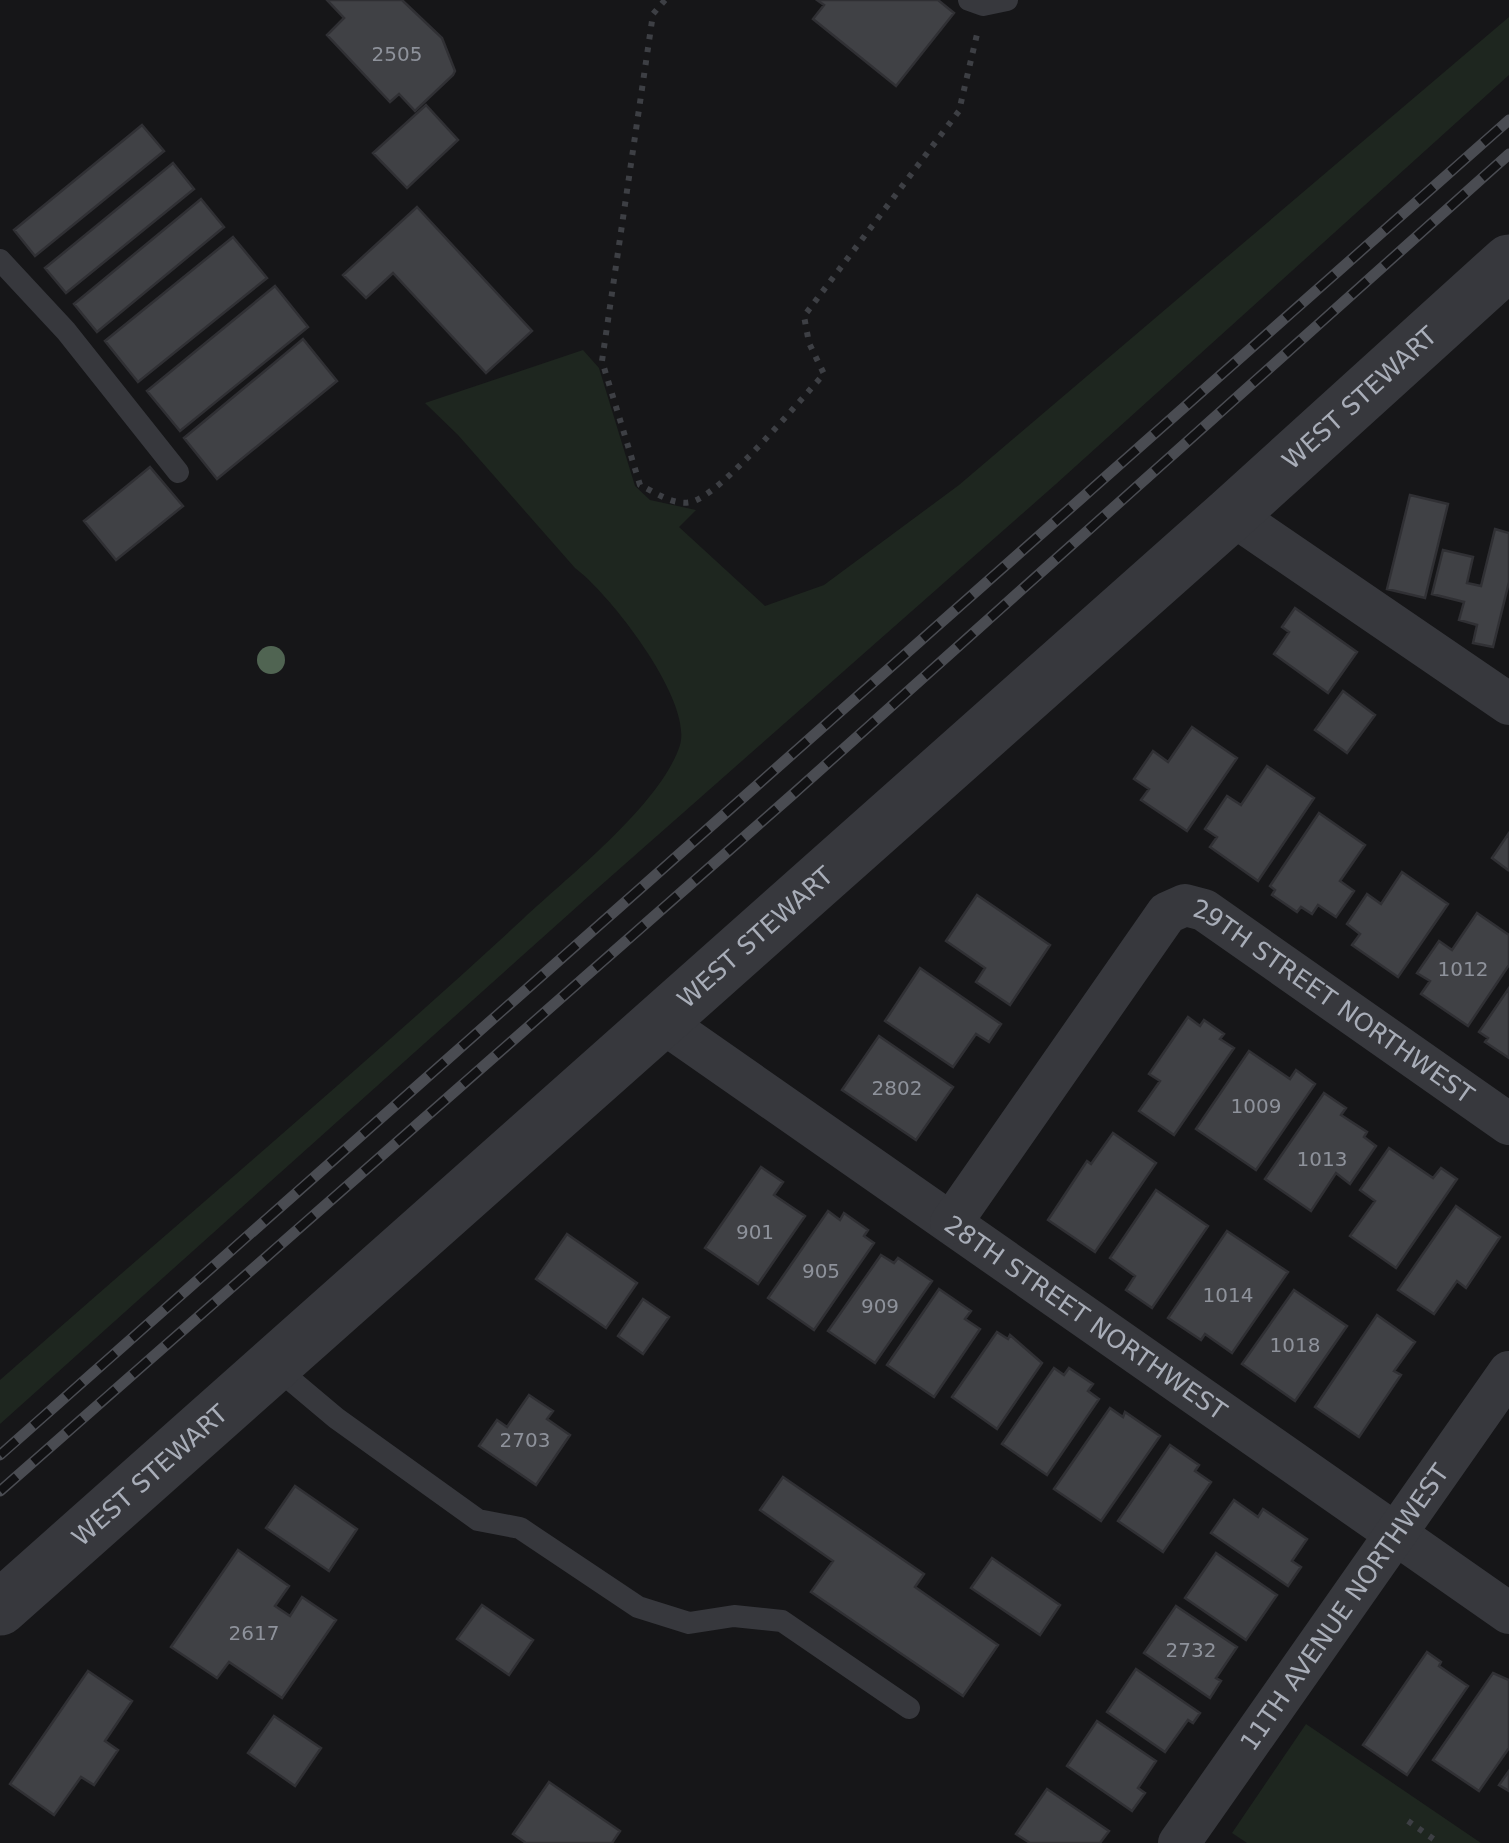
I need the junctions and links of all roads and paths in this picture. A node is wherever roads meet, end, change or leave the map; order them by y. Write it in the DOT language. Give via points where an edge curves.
graph roads {
  1 [pos="665,0"];
  2 [pos="986,2"];
  3 [pos="0,260"];
  4 [pos="1509,262"];
  5 [pos="178,472"];
  6 [pos="1232,514"];
  7 [pos="1509,704"];
  8 [pos="661,1021"];
  9 [pos="1509,1124"];
  10 [pos="950,1223"];
  11 [pos="274,1365"];
  12 [pos="1509,1372"];
  13 [pos="1396,1534"];
  14 [pos="0,1608"];
  15 [pos="1509,1613"];
  16 [pos="909,1708"];
  17 [pos="1408,1820"];
  18 [pos="1179,1843"];
  19 [pos="1439,1843"];
  1 -- 2 [label="path" via="653,14 602,361 640,485 668,500 691,502 726,480 824,374 804,316 959,111"];
  3 -- 5 [label="lane"];
  4 -- 6 [label="street, WEST STEWART"];
  6 -- 7 [label="street"];
  6 -- 8 [label="street, WEST STEWART"];
  8 -- 10 [label="street, 28TH STREET NORTHWEST"];
  8 -- 11 [label="street, WEST STEWART"];
  9 -- 10 [label="street, 29TH STREET NORTHWEST" via="1204,910 1185,905 1168,913"];
  10 -- 13 [label="street, 28TH STREET NORTHWEST"];
  11 -- 14 [label="street, WEST STEWART"];
  11 -- 16 [label="lane" via="478,1520 520,1528 638,1607 689,1622 734,1616 782,1621"];
  12 -- 13 [label="street, 11TH AVENUE NORTHWEST"];
  13 -- 15 [label="street, 28TH STREET NORTHWEST"];
  13 -- 18 [label="street, 11TH AVENUE NORTHWEST"];
  17 -- 19 [label="path"];
}
